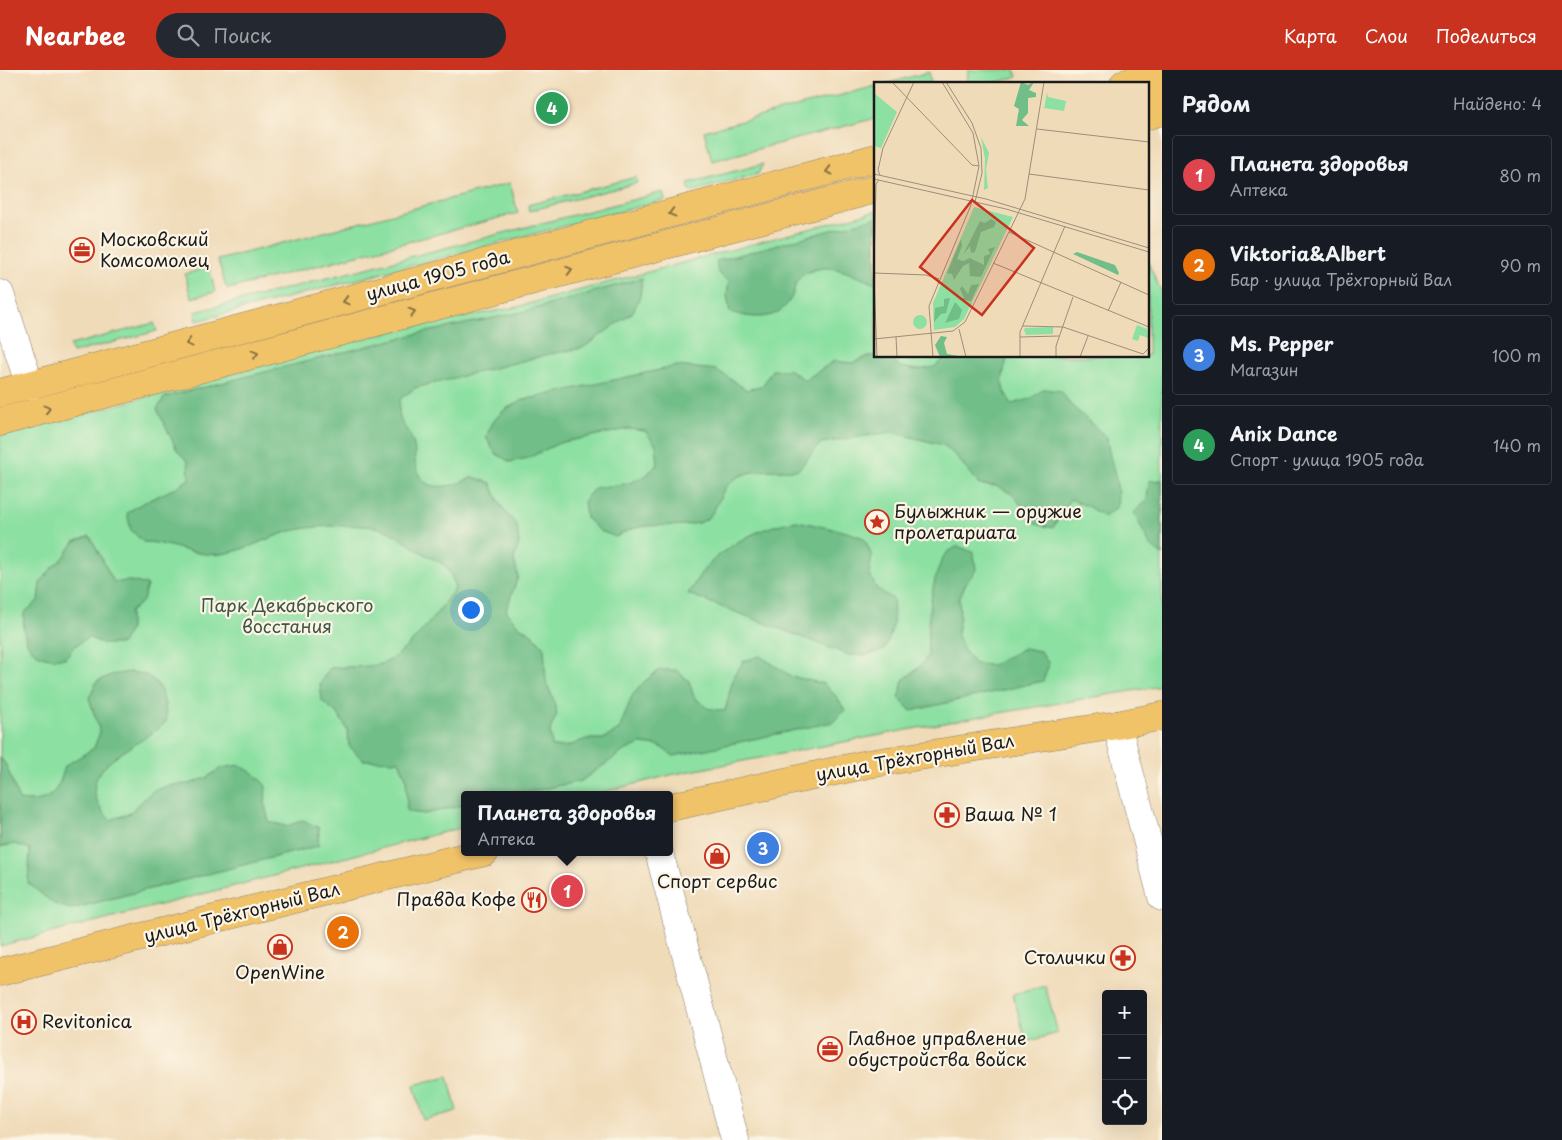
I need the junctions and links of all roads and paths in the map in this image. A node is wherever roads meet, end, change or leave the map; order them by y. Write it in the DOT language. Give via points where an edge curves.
graph roads {
  1 [pos="1157,77"];
  2 [pos="1133,82"];
  3 [pos="874,159"];
  4 [pos="874,190"];
  5 [pos="0,294"];
  6 [pos="30,386"];
  7 [pos="0,393"];
  8 [pos="0,422"];
  9 [pos="1162,716"];
  10 [pos="1117,725"];
  11 [pos="673,806"];
  12 [pos="469,856"];
  13 [pos="660,856"];
  14 [pos="1162,897"];
  15 [pos="0,972"];
  16 [pos="735,1140"];
  1 -- 2 [label="main road"];
  3 -- 6 [label="main road, улица 1905 года, one-way"];
  8 -- 4 [label="main road, улица 1905 года, one-way"];
  5 -- 6 [label="street"];
  6 -- 7 [label="main road, улица 1905 года"];
  9 -- 10 [label="main road, улица Трёхгорный Вал"];
  10 -- 11 [label="main road, улица Трёхгорный Вал" via="868,764"];
  10 -- 14 [label="street"];
  12 -- 15 [label="main road, улица Трёхгорный Вал"];
  13 -- 16 [label="street"];
}
